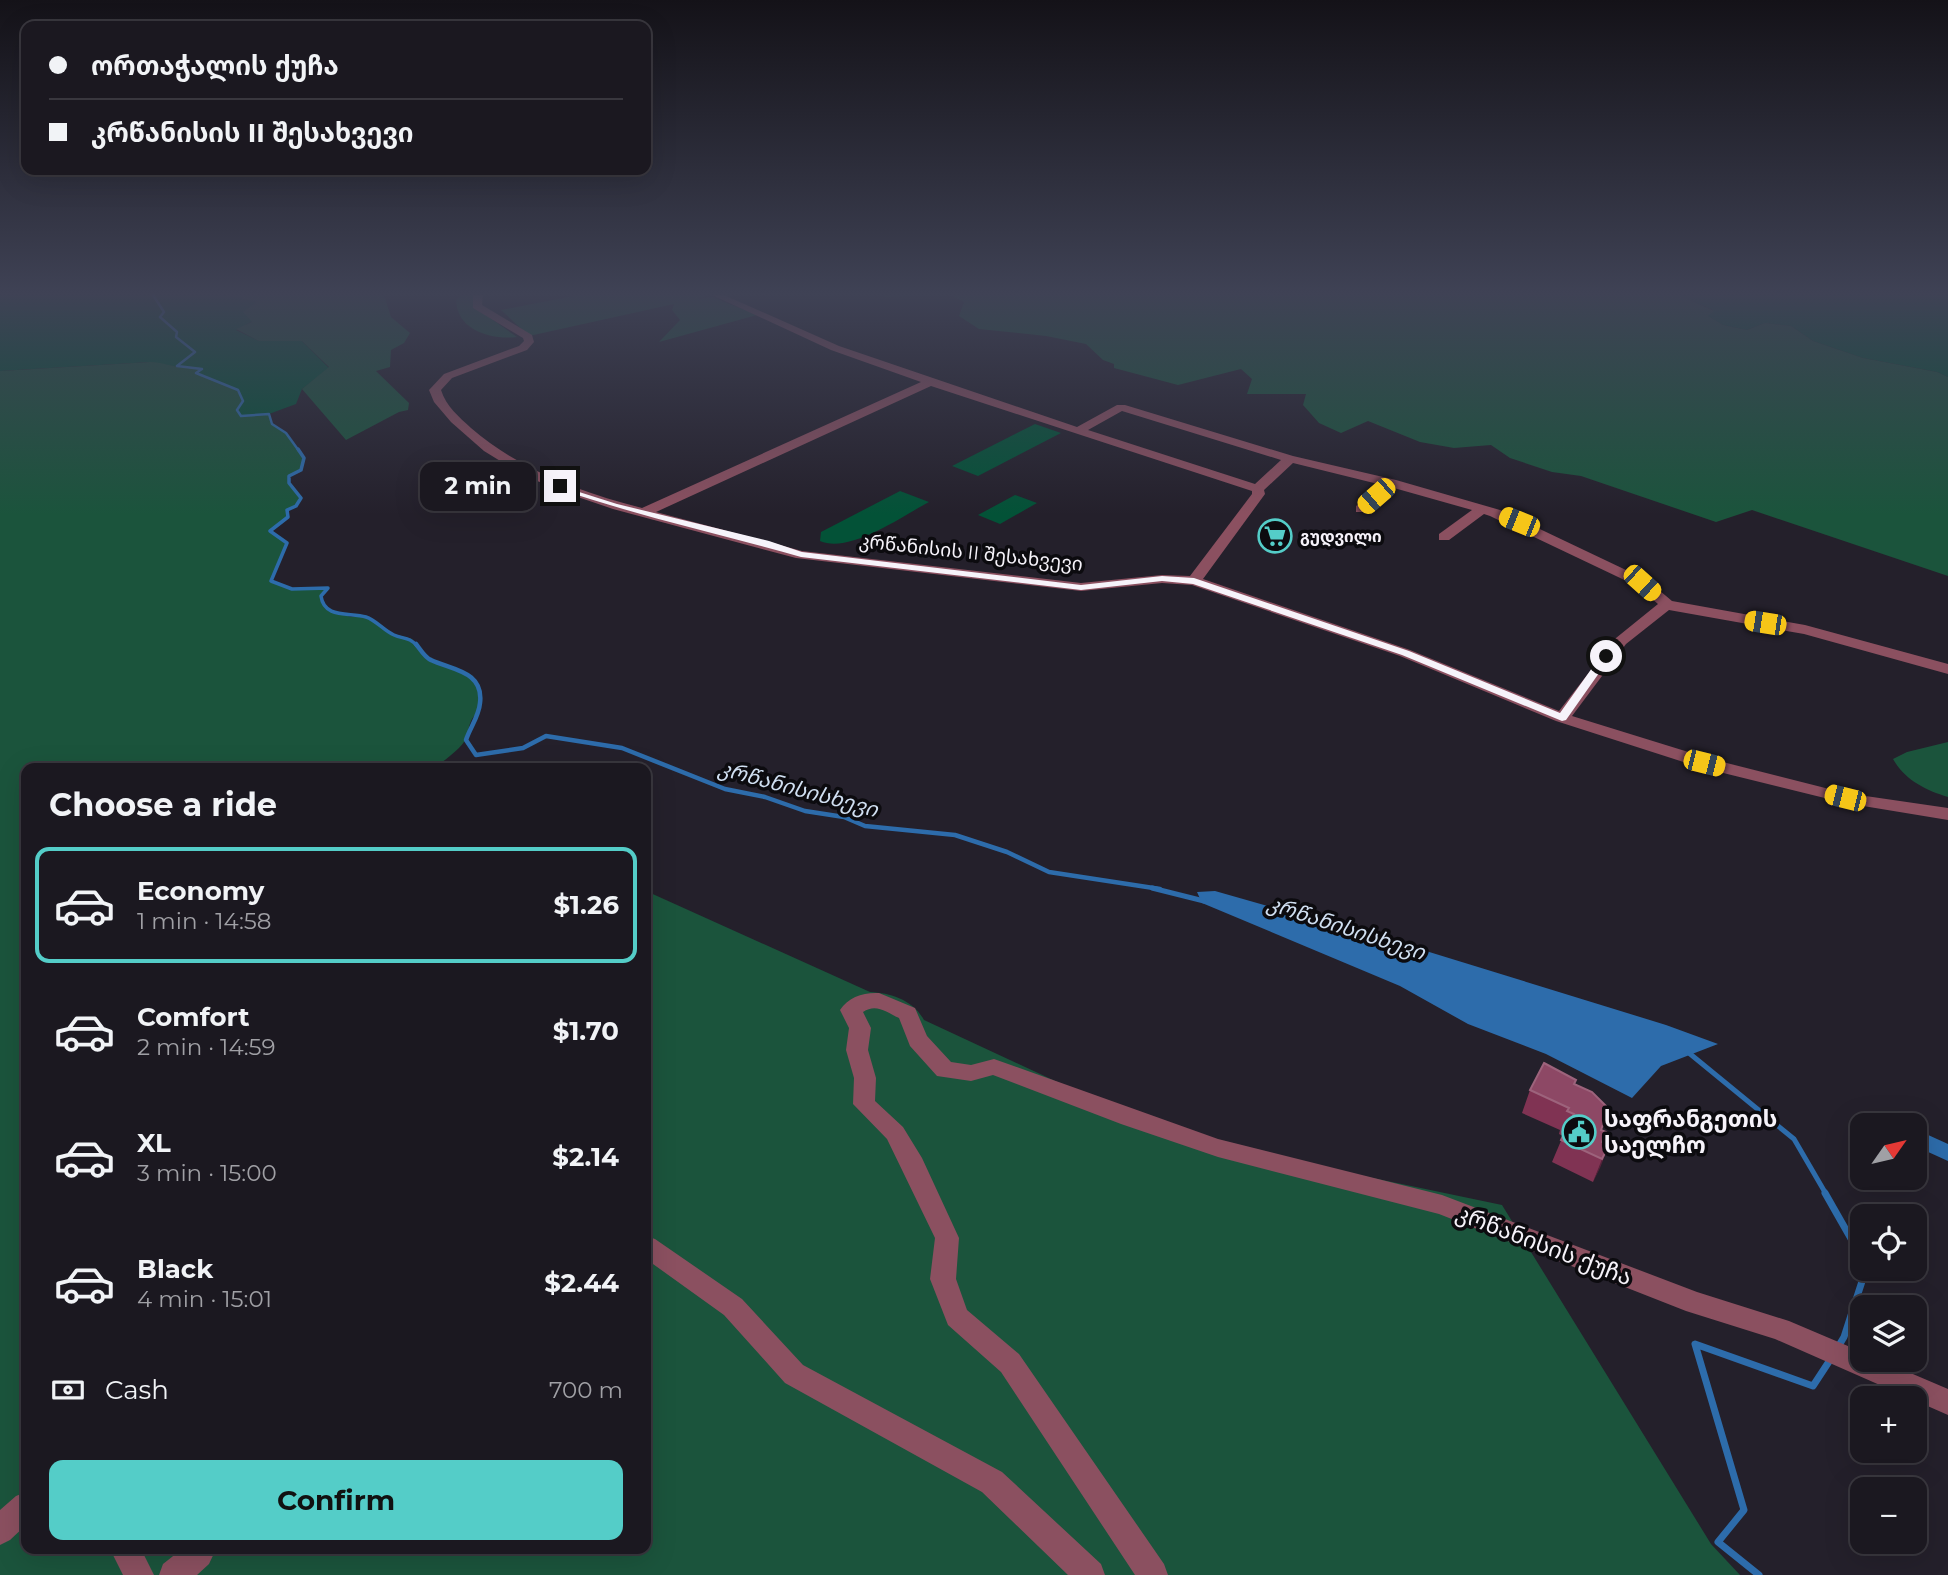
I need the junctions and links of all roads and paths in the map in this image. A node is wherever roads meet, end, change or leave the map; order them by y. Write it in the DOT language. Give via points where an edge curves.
graph roads {
  1 [pos="468,368"];
  2 [pos="892,368"];
  3 [pos="930,382"];
  4 [pos="1078,431"];
  5 [pos="1290,458"];
  6 [pos="1392,483"];
  7 [pos="1257,489"];
  8 [pos="1361,509"];
  9 [pos="1482,509"];
  10 [pos="643,513"];
  11 [pos="1444,537"];
  12 [pos="1194,581"];
  13 [pos="1667,605"];
  14 [pos="1948,669"];
  15 [pos="1562,718"];
  16 [pos="1948,814"];
  17 [pos="651,1250"];
  18 [pos="1948,1402"];
  19 [pos="21,1511"];
  20 [pos="0,1530"];
  21 [pos="128,1554"];
  22 [pos="199,1554"];
  23 [pos="139,1575"];
  24 [pos="174,1575"];
  25 [pos="1090,1575"];
  26 [pos="1153,1575"];
  1 -- 10 [label="street, კრწანისის II შესახვევი" via="448,376 435,390 436,398 467,434 560,486"];
  2 -- 3 [label="street"];
  3 -- 4 [label="street"];
  3 -- 10 [label="street"];
  4 -- 5 [label="street" via="1121,407"];
  4 -- 7 [label="street"];
  5 -- 6 [label="street"];
  5 -- 7 [label="street"];
  6 -- 8 [label="street"];
  6 -- 9 [label="street"];
  7 -- 12 [label="street" via="1259,494"];
  9 -- 11 [label="street"];
  9 -- 13 [label="street" via="1519,522 1642,583"];
  10 -- 12 [label="street, კრწანისის II შესახვევი" via="801,555 1081,587 1162,579"];
  12 -- 15 [label="street, კრწანისის II შესახვევი" via="1405,653"];
  13 -- 14 [label="street" via="1805,630"];
  13 -- 15 [label="street" via="1651,613 1606,656"];
  15 -- 16 [label="street, კრწანისის II შესახვევი" via="1704,763 1845,798"];
  17 -- 25 [label="street" via="733,1307 794,1374 992,1482"];
  18 -- 26 [label="street, კრწანისის ქუჩა" via="1780,1329 1695,1303 1442,1205 1217,1148 995,1067 971,1073 946,1070 918,1040 908,1013 876,999 860,1001 851,1010 860,1028 857,1050 864,1104 895,1133 947,1237 943,1279 957,1317 1010,1363"];
  19 -- 20 [label="street"];
  21 -- 23 [label="street"];
  22 -- 24 [label="street"];
}
